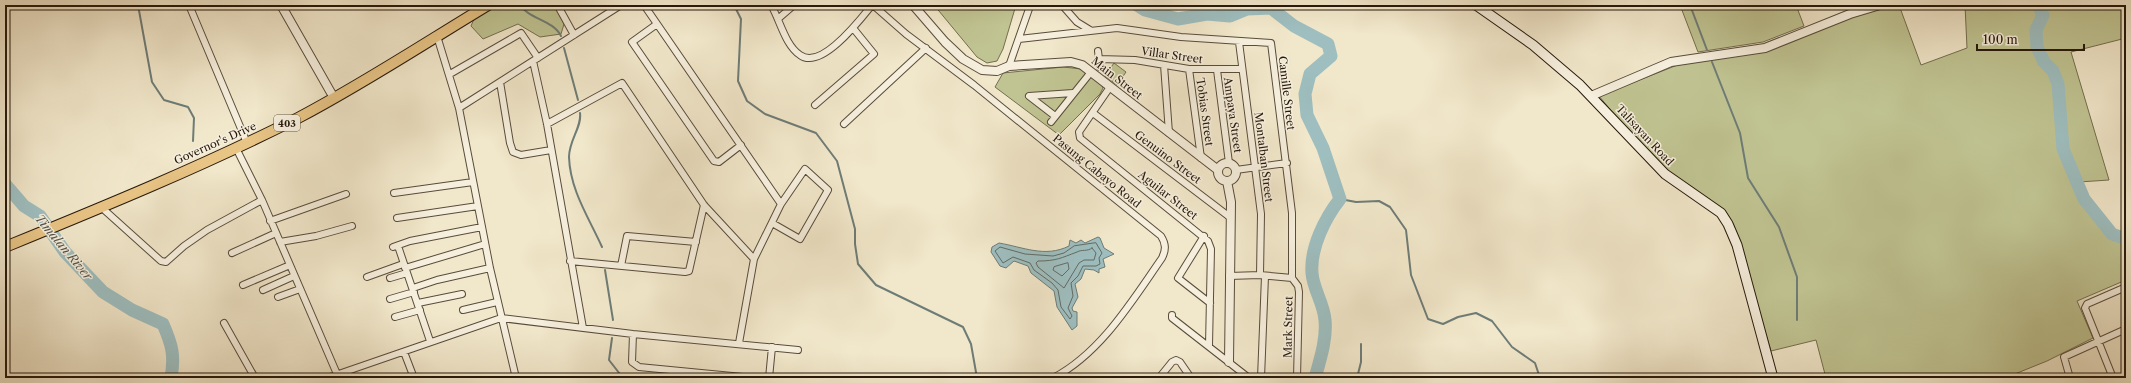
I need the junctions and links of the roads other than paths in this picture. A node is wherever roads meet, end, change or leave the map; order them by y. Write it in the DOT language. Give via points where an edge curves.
graph roads {
  1 [pos="189,5"];
  2 [pos="281,5"];
  3 [pos="488,5"];
  4 [pos="559,5"];
  5 [pos="621,5"];
  6 [pos="644,5"];
  7 [pos="771,5"];
  8 [pos="794,5"];
  9 [pos="873,5"];
  10 [pos="913,5"];
  11 [pos="1048,5"];
  12 [pos="1062,5"];
  13 [pos="1476,5"];
  14 [pos="1880,5"];
  15 [pos="779,18"];
  16 [pos="657,24"];
  17 [pos="853,28"];
  18 [pos="1092,31"];
  19 [pos="574,35"];
  20 [pos="437,36"];
  21 [pos="1019,39"];
  22 [pos="1239,42"];
  23 [pos="926,48"];
  24 [pos="1098,51"];
  25 [pos="1099,59"];
  26 [pos="535,60"];
  27 [pos="1164,65"];
  28 [pos="1009,66"];
  29 [pos="1100,67"];
  30 [pos="1189,69"];
  31 [pos="1242,69"];
  32 [pos="1216,70"];
  33 [pos="1092,72"];
  34 [pos="450,74"];
  35 [pos="500,82"];
  36 [pos="1110,87"];
  37 [pos="1073,93"];
  38 [pos="1591,96"];
  39 [pos="334,98"];
  40 [pos="815,105"];
  41 [pos="459,108"];
  42 [pos="1093,113"];
  43 [pos="1055,116"];
  44 [pos="1052,122"];
  45 [pos="547,124"];
  46 [pos="844,124"];
  47 [pos="1169,133"];
  48 [pos="247,143"];
  49 [pos="741,145"];
  50 [pos="236,148"];
  51 [pos="551,150"];
  52 [pos="1201,158"];
  53 [pos="1230,163"];
  54 [pos="1287,163"];
  55 [pos="1257,166"];
  56 [pos="1218,170"];
  57 [pos="1236,170"];
  58 [pos="1227,181"];
  59 [pos="473,182"];
  60 [pos="394,193"];
  61 [pos="346,194"];
  62 [pos="262,200"];
  63 [pos="781,204"];
  64 [pos="704,205"];
  65 [pos="101,206"];
  66 [pos="478,206"];
  67 [pos="397,218"];
  68 [pos="1231,218"];
  69 [pos="270,220"];
  70 [pos="772,224"];
  71 [pos="352,226"];
  72 [pos="482,228"];
  73 [pos="276,233"];
  74 [pos="1204,236"];
  75 [pos="280,242"];
  76 [pos="696,242"];
  77 [pos="485,244"];
  78 [pos="5,247"];
  79 [pos="232,253"];
  80 [pos="754,259"];
  81 [pos="570,261"];
  82 [pos="290,265"];
  83 [pos="621,266"];
  84 [pos="405,268"];
  85 [pos="490,268"];
  86 [pos="1263,275"];
  87 [pos="294,276"];
  88 [pos="1229,276"];
  89 [pos="367,277"];
  90 [pos="390,278"];
  91 [pos="1292,278"];
  92 [pos="243,285"];
  93 [pos="2126,287"];
  94 [pos="300,289"];
  95 [pos="263,290"];
  96 [pos="414,290"];
  97 [pos="462,294"];
  98 [pos="278,297"];
  99 [pos="390,299"];
  100 [pos="418,302"];
  101 [pos="497,302"];
  102 [pos="1210,303"];
  103 [pos="420,310"];
  104 [pos="463,310"];
  105 [pos="1172,315"];
  106 [pos="395,317"];
  107 [pos="501,318"];
  108 [pos="224,323"];
  109 [pos="583,328"];
  110 [pos="2126,329"];
  111 [pos="633,334"];
  112 [pos="2099,340"];
  113 [pos="430,341"];
  114 [pos="739,343"];
  115 [pos="1209,346"];
  116 [pos="772,347"];
  117 [pos="798,350"];
  118 [pos="404,352"];
  119 [pos="1229,362"];
  120 [pos="1066,372"];
  121 [pos="337,374"];
  122 [pos="255,378"];
  123 [pos="327,378"];
  124 [pos="414,378"];
  125 [pos="516,378"];
  126 [pos="752,378"];
  127 [pos="769,378"];
  128 [pos="1053,378"];
  129 [pos="1070,378"];
  130 [pos="1159,378"];
  131 [pos="1191,378"];
  132 [pos="1249,378"];
  133 [pos="1261,378"];
  134 [pos="1297,378"];
  135 [pos="1773,378"];
  136 [pos="2070,378"];
  137 [pos="2113,378"];
  1 -- 48 [label="street"];
  2 -- 39 [label="street"];
  3 -- 20 [label="main road, Governor's Drive / 403"];
  4 -- 19 [label="street"];
  5 -- 19 [label="street"];
  6 -- 16 [label="street"];
  7 -- 15 [label="street"];
  8 -- 15 [label="street"];
  9 -- 17 [label="street"];
  9 -- 23 [label="street, Pasung Cabayo Road"];
  10 -- 28 [label="street, Main Street" via="945,42 964,59 982,70 1003,70"];
  11 -- 21 [label="street" via="1030,6"];
  12 -- 18 [label="street" via="1077,22"];
  13 -- 38 [label="main road, Talisayan Road" via="1533,45"];
  14 -- 38 [label="street" via="1850,14 1765,48 1671,62"];
  15 -- 17 [label="street" via="790,45 800,56 810,59 819,58"];
  16 -- 49 [label="street"];
  16 -- 49 [label="street" via="632,42 714,161 719,162"];
  17 -- 40 [label="street" via="874,54"];
  18 -- 21 [label="street, Camille Street"];
  18 -- 22 [label="street, Camille Street" via="1117,28"];
  19 -- 26 [label="street"];
  20 -- 34 [label="street"];
  20 -- 39 [label="main road, Governor's Drive / 403"];
  21 -- 28 [label="street"];
  22 -- 31 [label="street, Montalban Street"];
  22 -- 54 [label="street, Camille Street" via="1271,43"];
  23 -- 46 [label="street"];
  23 -- 120 [label="street, Pasung Cabayo Road" via="1107,192 1164,241 1165,253 1121,317 1107,334"];
  24 -- 25 [label="street"];
  25 -- 27 [label="street, Villar Street" via="1135,60"];
  25 -- 29 [label="street"];
  26 -- 34 [label="street" via="521,33"];
  26 -- 35 [label="street"];
  26 -- 45 [label="street"];
  27 -- 30 [label="street, Villar Street"];
  27 -- 47 [label="street"];
  28 -- 33 [label="street, Main Street" via="1076,62"];
  30 -- 32 [label="street, Villar Street"];
  30 -- 52 [label="street, Tobias Street"];
  31 -- 32 [label="street, Villar Street"];
  31 -- 55 [label="street, Montalban Street"];
  32 -- 53 [label="street, Ampaya Street"];
  33 -- 36 [label="street, Main Street"];
  33 -- 37 [label="street"];
  34 -- 41 [label="street"];
  35 -- 41 [label="street"];
  35 -- 51 [label="street" via="513,152 521,155"];
  36 -- 42 [label="street, Aguilar Street"];
  36 -- 47 [label="street, Main Street"];
  37 -- 43 [label="street"];
  37 -- 43 [label="street" via="1028,96"];
  38 -- 135 [label="main road, Talisayan Road" via="1654,164 1713,206 1728,224 1737,245"];
  39 -- 48 [label="main road, Governor's Drive / 403"];
  41 -- 59 [label="street"];
  42 -- 68 [label="street, Genuino Street"];
  42 -- 74 [label="street, Aguilar Street" via="1079,132 1080,138"];
  43 -- 44 [label="street"];
  45 -- 51 [label="street"];
  45 -- 64 [label="street" via="622,83"];
  47 -- 52 [label="street, Main Street"];
  48 -- 50 [label="main road, Governor's Drive / 403"];
  49 -- 63 [label="street"];
  50 -- 62 [label="street"];
  50 -- 65 [label="main road, Governor's Drive / 403"];
  51 -- 81 [label="street"];
  52 -- 56 [label="street, Main Street"];
  53 -- 56 [label="street" via="1221,165"];
  53 -- 57 [label="street"];
  54 -- 55 [label="street"];
  54 -- 91 [label="street, Camille Street" via="1292,214"];
  55 -- 57 [label="street"];
  55 -- 86 [label="street, Montalban Street"];
  56 -- 58 [label="street, Main Street" via="1220,176"];
  57 -- 58 [label="street" via="1233,179"];
  58 -- 68 [label="street, Main Street"];
  59 -- 60 [label="street"];
  59 -- 66 [label="street"];
  61 -- 69 [label="street"];
  62 -- 65 [label="street" via="207,230 166,262 161,261"];
  62 -- 69 [label="street"];
  63 -- 70 [label="street"];
  63 -- 70 [label="street" via="804,169 828,190 800,239"];
  64 -- 76 [label="street"];
  64 -- 80 [label="street"];
  65 -- 78 [label="main road, Governor's Drive / 403"];
  66 -- 67 [label="street"];
  66 -- 72 [label="street"];
  68 -- 88 [label="street, Main Street"];
  69 -- 73 [label="street"];
  70 -- 80 [label="street"];
  71 -- 75 [label="street"];
  72 -- 77 [label="street"];
  72 -- 84 [label="street" via="395,246"];
  73 -- 75 [label="street"];
  73 -- 79 [label="street"];
  74 -- 102 [label="street" via="1211,249"];
  74 -- 102 [label="street" via="1178,278"];
  75 -- 82 [label="street"];
  76 -- 83 [label="street" via="689,271"];
  76 -- 83 [label="street" via="627,236"];
  77 -- 84 [label="street"];
  77 -- 85 [label="street"];
  80 -- 114 [label="street"];
  81 -- 83 [label="street"];
  81 -- 109 [label="street"];
  82 -- 87 [label="street"];
  82 -- 92 [label="street"];
  84 -- 89 [label="street"];
  84 -- 90 [label="street"];
  84 -- 96 [label="street"];
  85 -- 96 [label="street" via="436,280"];
  85 -- 101 [label="street"];
  86 -- 88 [label="street"];
  86 -- 91 [label="street"];
  86 -- 133 [label="street, Montalban Street"];
  87 -- 94 [label="street"];
  87 -- 95 [label="street"];
  88 -- 119 [label="street, Main Street"];
  91 -- 134 [label="street, Mark Street" via="1299,292"];
  93 -- 112 [label="street" via="2087,304 2085,310"];
  94 -- 98 [label="street"];
  94 -- 121 [label="street"];
  96 -- 99 [label="street"];
  96 -- 100 [label="street"];
  97 -- 100 [label="street"];
  100 -- 103 [label="street"];
  101 -- 104 [label="street"];
  101 -- 107 [label="street"];
  102 -- 115 [label="street"];
  103 -- 106 [label="street"];
  103 -- 113 [label="street"];
  105 -- 115 [label="street" via="1172,318"];
  107 -- 109 [label="street"];
  107 -- 113 [label="street"];
  107 -- 125 [label="street"];
  108 -- 122 [label="street"];
  109 -- 111 [label="street"];
  110 -- 112 [label="street"];
  111 -- 114 [label="street"];
  111 -- 126 [label="street" via="632,362 639,367"];
  112 -- 136 [label="street" via="2064,358"];
  112 -- 137 [label="street"];
  113 -- 118 [label="street"];
  114 -- 116 [label="street"];
  115 -- 119 [label="street"];
  116 -- 117 [label="street"];
  116 -- 127 [label="street"];
  118 -- 121 [label="street"];
  118 -- 124 [label="street"];
  119 -- 132 [label="street"];
  120 -- 128 [label="street, Pasung Cabayo Road"];
  120 -- 129 [label="street"];
  121 -- 123 [label="street"];
  130 -- 131 [label="street" via="1176,360"];
}
